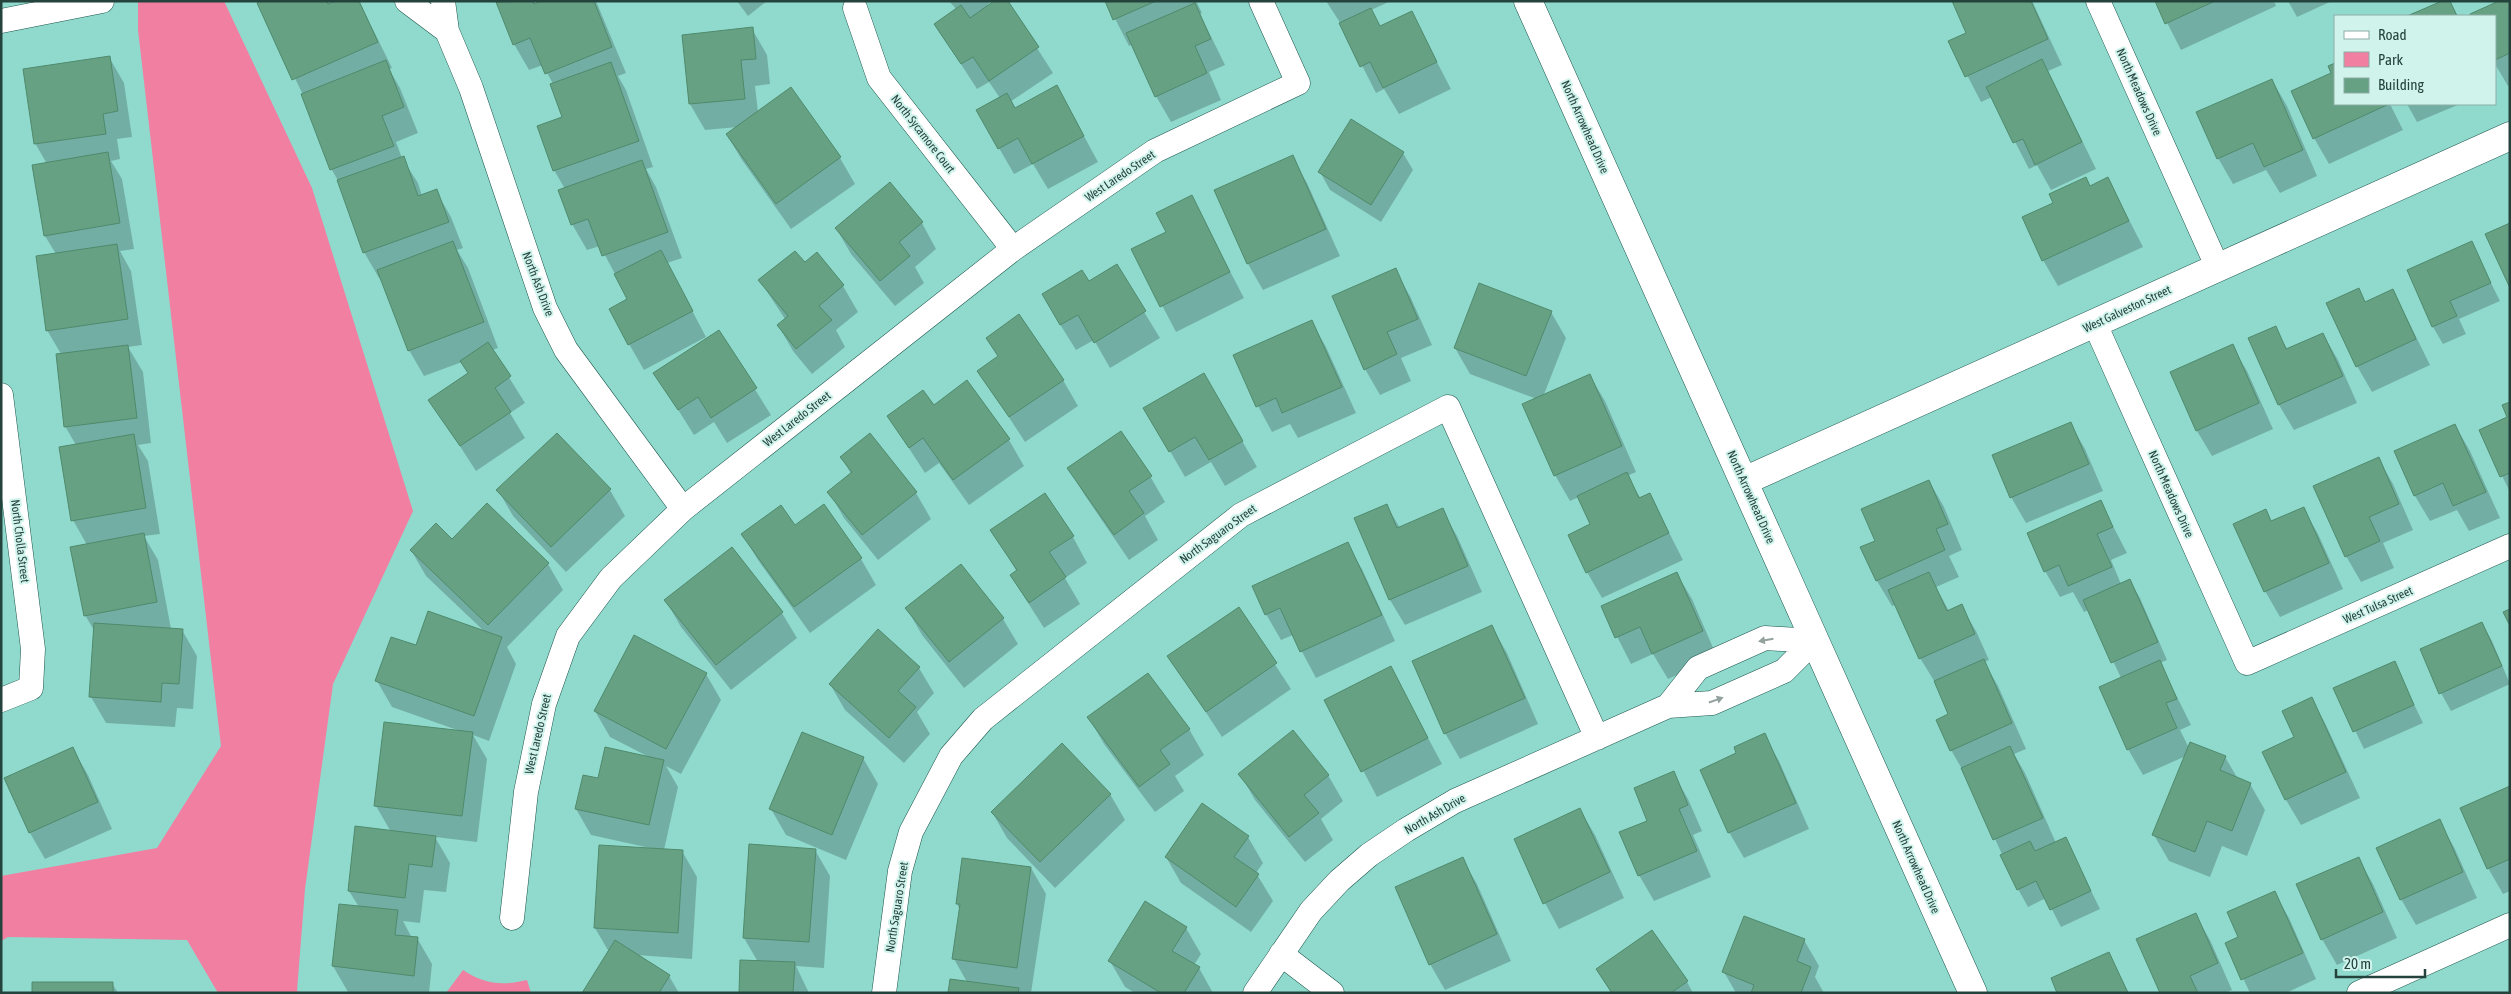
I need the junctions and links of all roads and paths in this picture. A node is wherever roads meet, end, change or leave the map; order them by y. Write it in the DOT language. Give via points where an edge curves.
graph roads {
  1 [pos="102,1"];
  2 [pos="407,1"];
  3 [pos="443,1"];
  4 [pos="1261,1"];
  5 [pos="1528,1"];
  6 [pos="2098,1"];
  7 [pos="855,8"];
  8 [pos="1,21"];
  9 [pos="447,31"];
  10 [pos="2510,136"];
  11 [pos="1013,249"];
  12 [pos="2217,266"];
  13 [pos="2095,324"];
  14 [pos="1,396"];
  15 [pos="1744,481"];
  16 [pos="683,509"];
  17 [pos="2510,546"];
  18 [pos="1814,641"];
  19 [pos="2247,663"];
  20 [pos="1,700"];
  21 [pos="1668,706"];
  22 [pos="1597,738"];
  23 [pos="512,918"];
  24 [pos="2510,925"];
  25 [pos="1282,954"];
  26 [pos="884,993"];
  27 [pos="1255,993"];
  28 [pos="1332,993"];
  29 [pos="1972,993"];
  30 [pos="2359,993"];
  1 -- 8 [label="street"];
  2 -- 9 [label="street"];
  3 -- 9 [label="street, North Ash Drive"];
  4 -- 11 [label="street, West Laredo Street" via="1298,83 1155,152"];
  5 -- 15 [label="street, North Arrowhead Drive"];
  6 -- 12 [label="street, North Meadows Drive"];
  7 -- 11 [label="street, North Sycamore Court" via="879,78"];
  9 -- 16 [label="street, North Ash Drive" via="471,88 546,308 566,350"];
  10 -- 12 [label="street, West Galveston Street"];
  11 -- 16 [label="street, West Laredo Street"];
  12 -- 13 [label="street, West Galveston Street"];
  13 -- 15 [label="street, West Galveston Street"];
  13 -- 19 [label="street, North Meadows Drive"];
  14 -- 20 [label="street, North Cholla Street" via="33,649 31,688"];
  15 -- 18 [label="street, North Arrowhead Drive"];
  16 -- 23 [label="street, West Laredo Street" via="611,578 568,636 544,704 526,792"];
  17 -- 19 [label="street, West Tulsa Street"];
  21 -- 18 [label="street, North Ash Drive, one-way" via="1712,703 1784,671"];
  18 -- 21 [label="street, North Ash Drive, one-way" via="1765,638 1698,668"];
  18 -- 29 [label="street, North Arrowhead Drive"];
  21 -- 22 [label="street, North Ash Drive"];
  22 -- 25 [label="street, North Ash Drive" via="1455,801 1369,855 1311,911"];
  22 -- 26 [label="street, North Saguaro Street" via="1448,407 1241,514 983,719 951,756 911,832 900,872"];
  24 -- 30 [label="street"];
  25 -- 27 [label="street, North Ash Drive"];
  25 -- 28 [label="street"];
}
